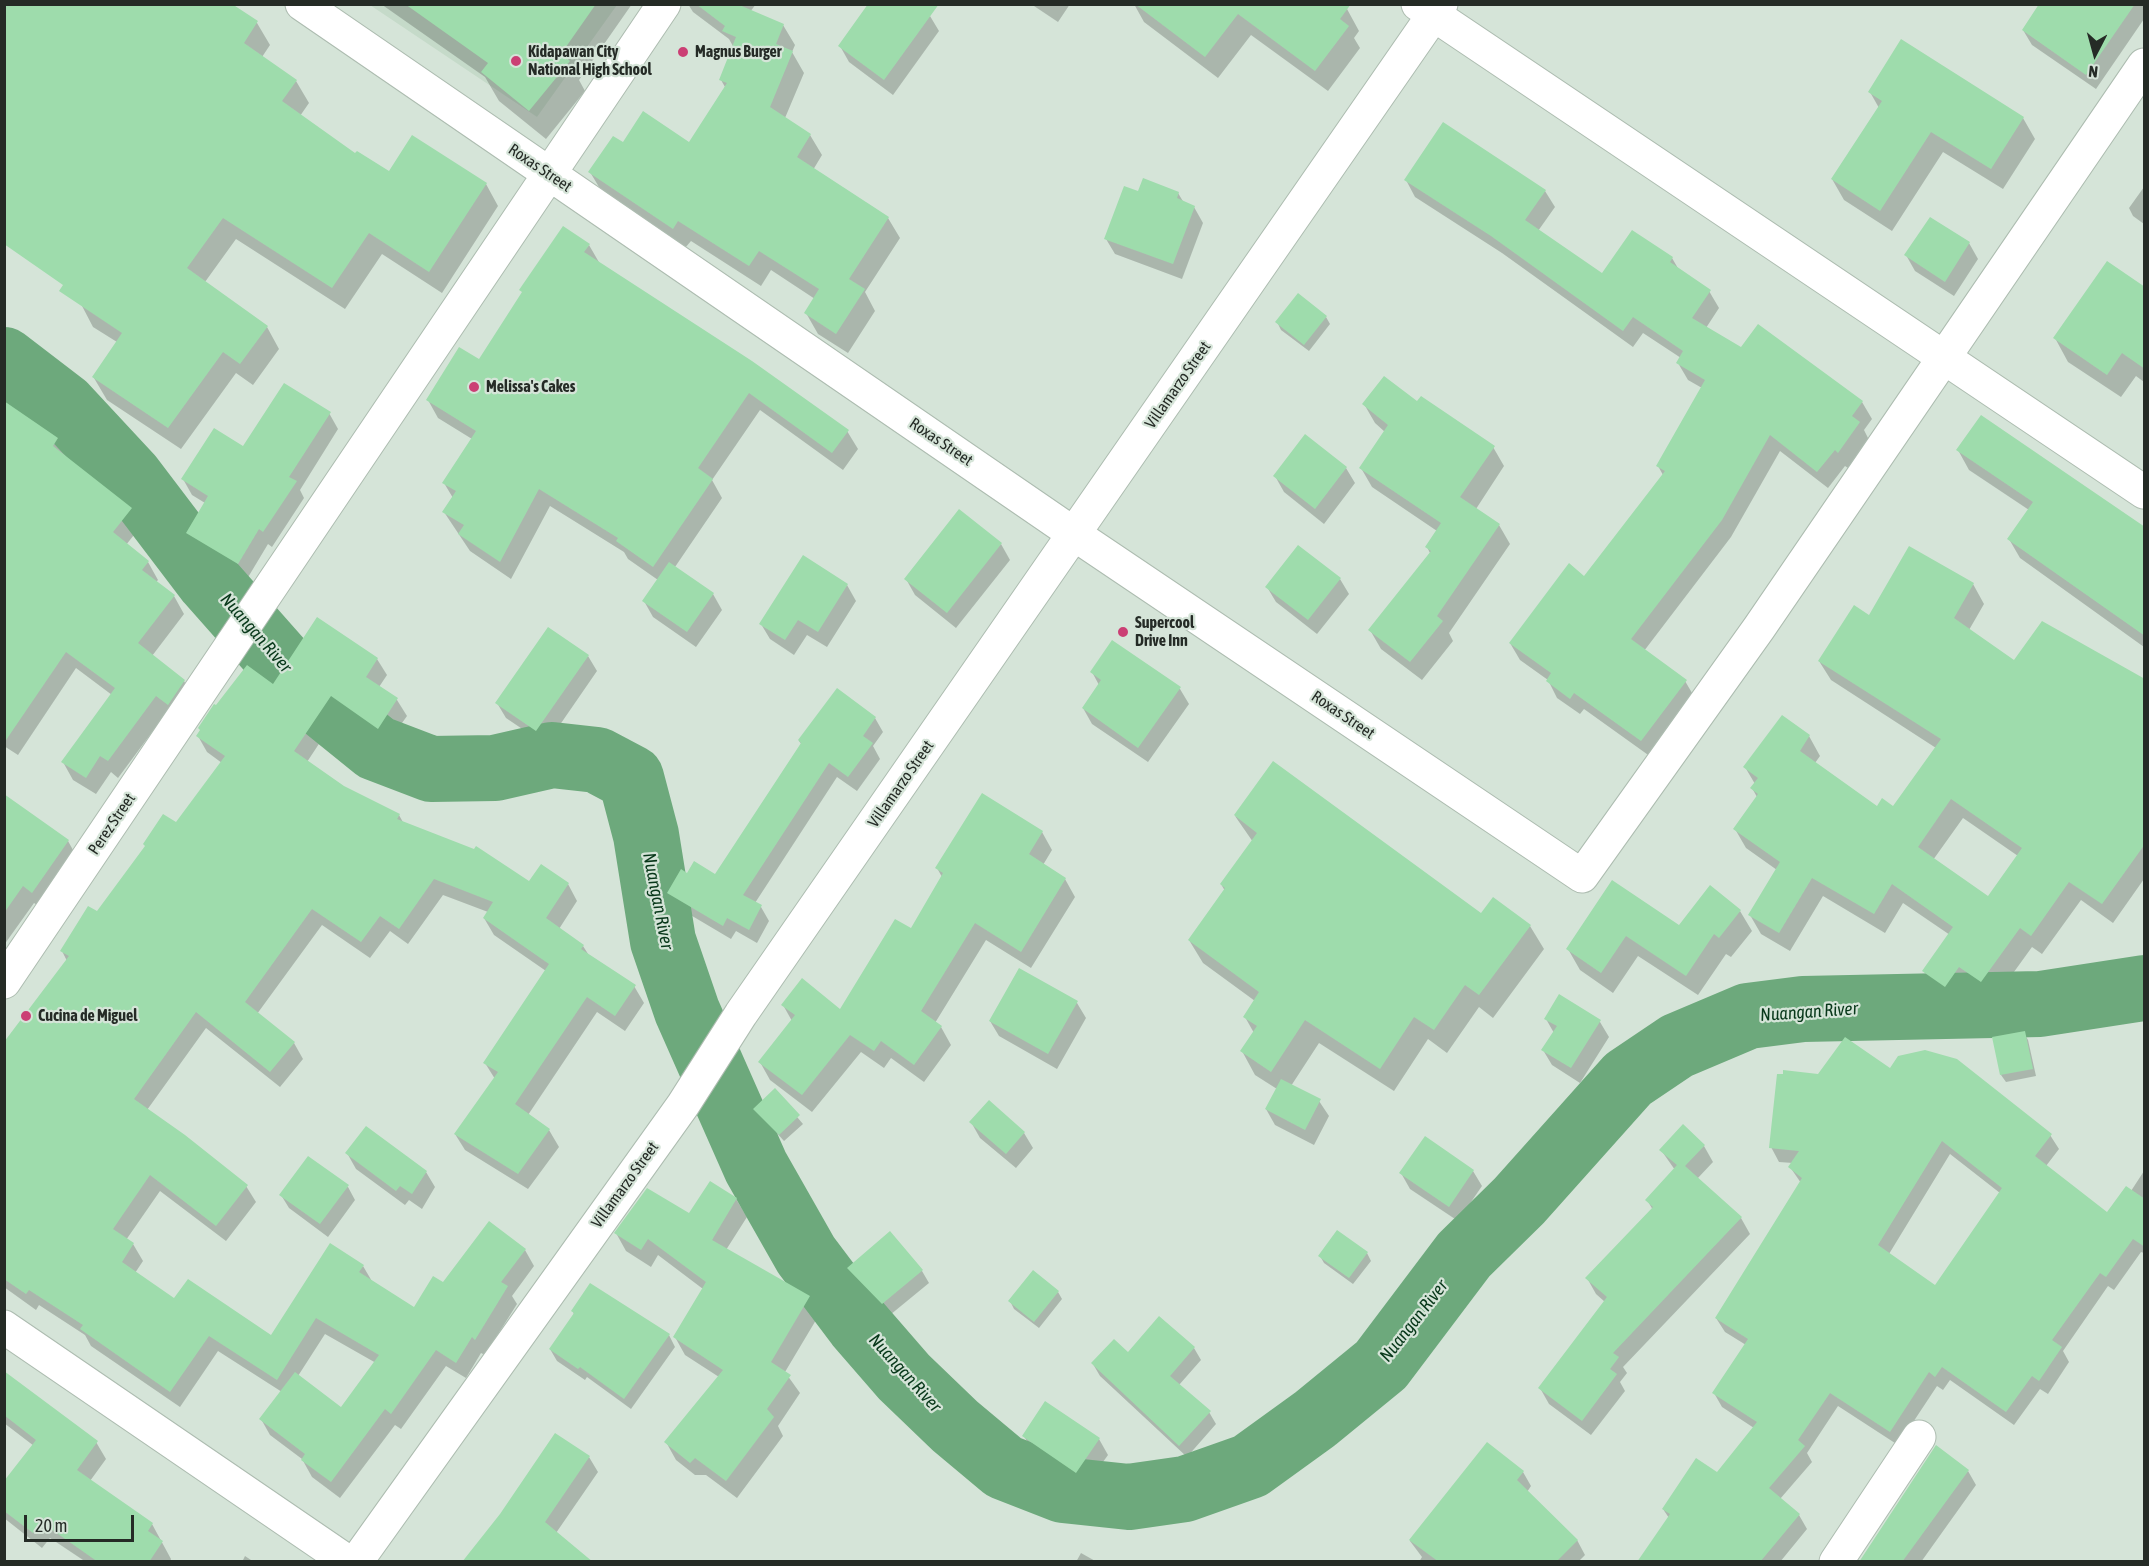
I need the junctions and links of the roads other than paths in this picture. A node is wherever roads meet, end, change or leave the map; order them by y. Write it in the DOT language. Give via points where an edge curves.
graph roads {
  1 [pos="302,4"];
  2 [pos="664,4"];
  3 [pos="1431,8"];
  4 [pos="2145,65"];
  5 [pos="550,175"];
  6 [pos="1944,358"];
  7 [pos="2145,492"];
  8 [pos="1074,534"];
  9 [pos="4,982"];
  10 [pos="4,1328"];
  11 [pos="1919,1437"];
  12 [pos="348,1562"];
  13 [pos="356,1562"];
  14 [pos="1836,1562"];
  1 -- 5 [label="street, Roxas Street"];
  2 -- 5 [label="street, Perez Street"];
  3 -- 6 [label="street"];
  3 -- 8 [label="street, Villamarzo Street"];
  4 -- 6 [label="street"];
  5 -- 8 [label="street, Roxas Street"];
  5 -- 9 [label="street, Perez Street"];
  6 -- 7 [label="street"];
  6 -- 8 [label="street, Roxas Street" via="1759,628 1582,876"];
  8 -- 13 [label="street, Villamarzo Street" via="741,1014 683,1105"];
  10 -- 12 [label="street"];
  11 -- 14 [label="street"];
}
